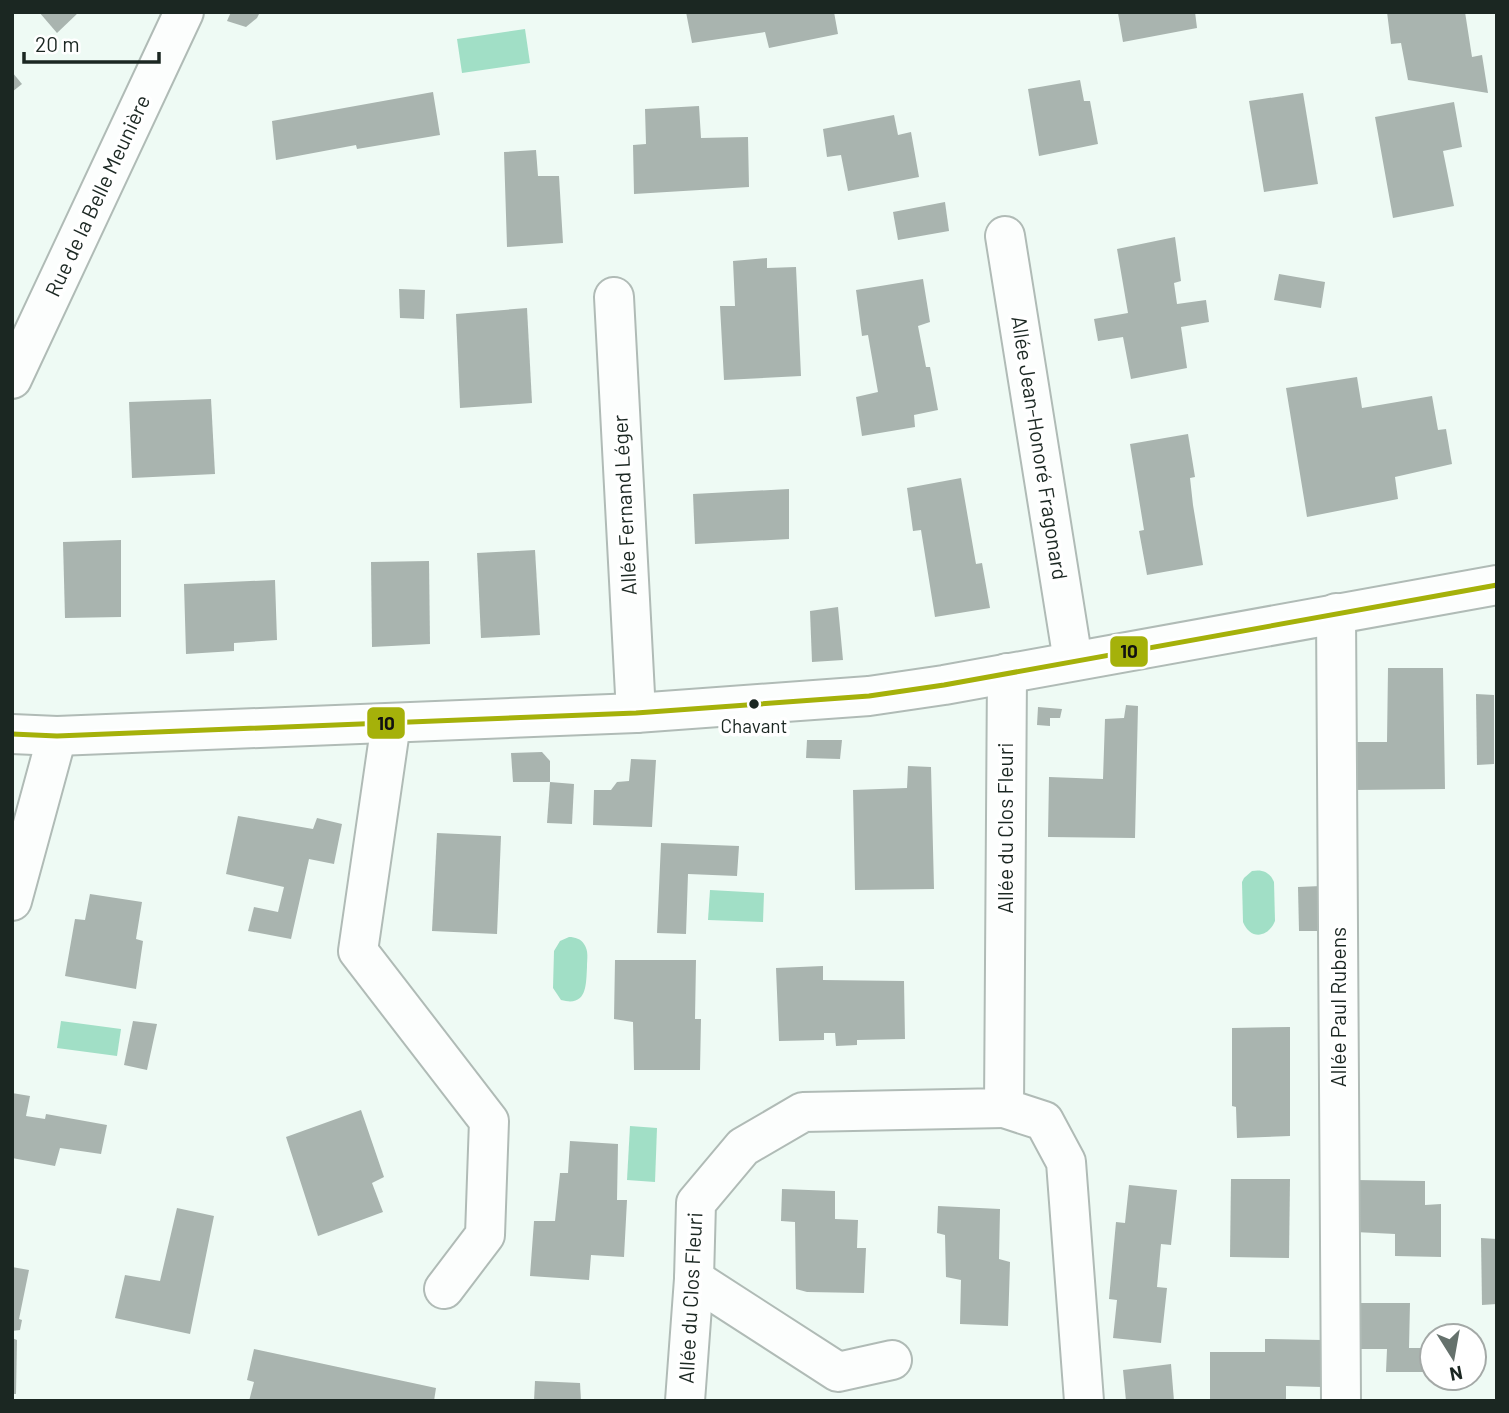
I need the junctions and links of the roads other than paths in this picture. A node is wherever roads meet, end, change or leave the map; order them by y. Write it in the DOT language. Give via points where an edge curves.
graph roads {
  1 [pos="184,12"];
  2 [pos="1005,236"];
  3 [pos="614,297"];
  4 [pos="12,379"];
  5 [pos="1497,585"];
  6 [pos="1336,613"];
  7 [pos="1073,661"];
  8 [pos="1007,673"];
  9 [pos="636,713"];
  10 [pos="391,723"];
  11 [pos="12,734"];
  12 [pos="57,736"];
  13 [pos="12,901"];
  14 [pos="1004,1108"];
  15 [pos="694,1279"];
  16 [pos="444,1289"];
  17 [pos="892,1360"];
  18 [pos="685,1401"];
  19 [pos="1084,1401"];
  20 [pos="1341,1401"];
  1 -- 4 [label="street, Rue de la Belle Meunière"];
  2 -- 7 [label="street, Allée Jean-Honoré Fragonard"];
  3 -- 9 [label="street, Allée Fernand Léger"];
  5 -- 6 [label="street"];
  6 -- 7 [label="street"];
  6 -- 20 [label="street, Allée Paul Rubens"];
  7 -- 8 [label="street"];
  8 -- 9 [label="street" via="869,696"];
  8 -- 14 [label="street, Allée du Clos Fleuri"];
  9 -- 10 [label="street"];
  10 -- 12 [label="street"];
  10 -- 16 [label="street" via="358,951 489,1121 485,1236"];
  11 -- 12 [label="street"];
  12 -- 13 [label="street"];
  14 -- 15 [label="street, Allée du Clos Fleuri" via="803,1112 743,1147 696,1203"];
  14 -- 19 [label="street, Allée du Clos Fleuri" via="1044,1121 1066,1161"];
  15 -- 17 [label="street" via="838,1372"];
  15 -- 18 [label="street, Allée du Clos Fleuri"];
}
